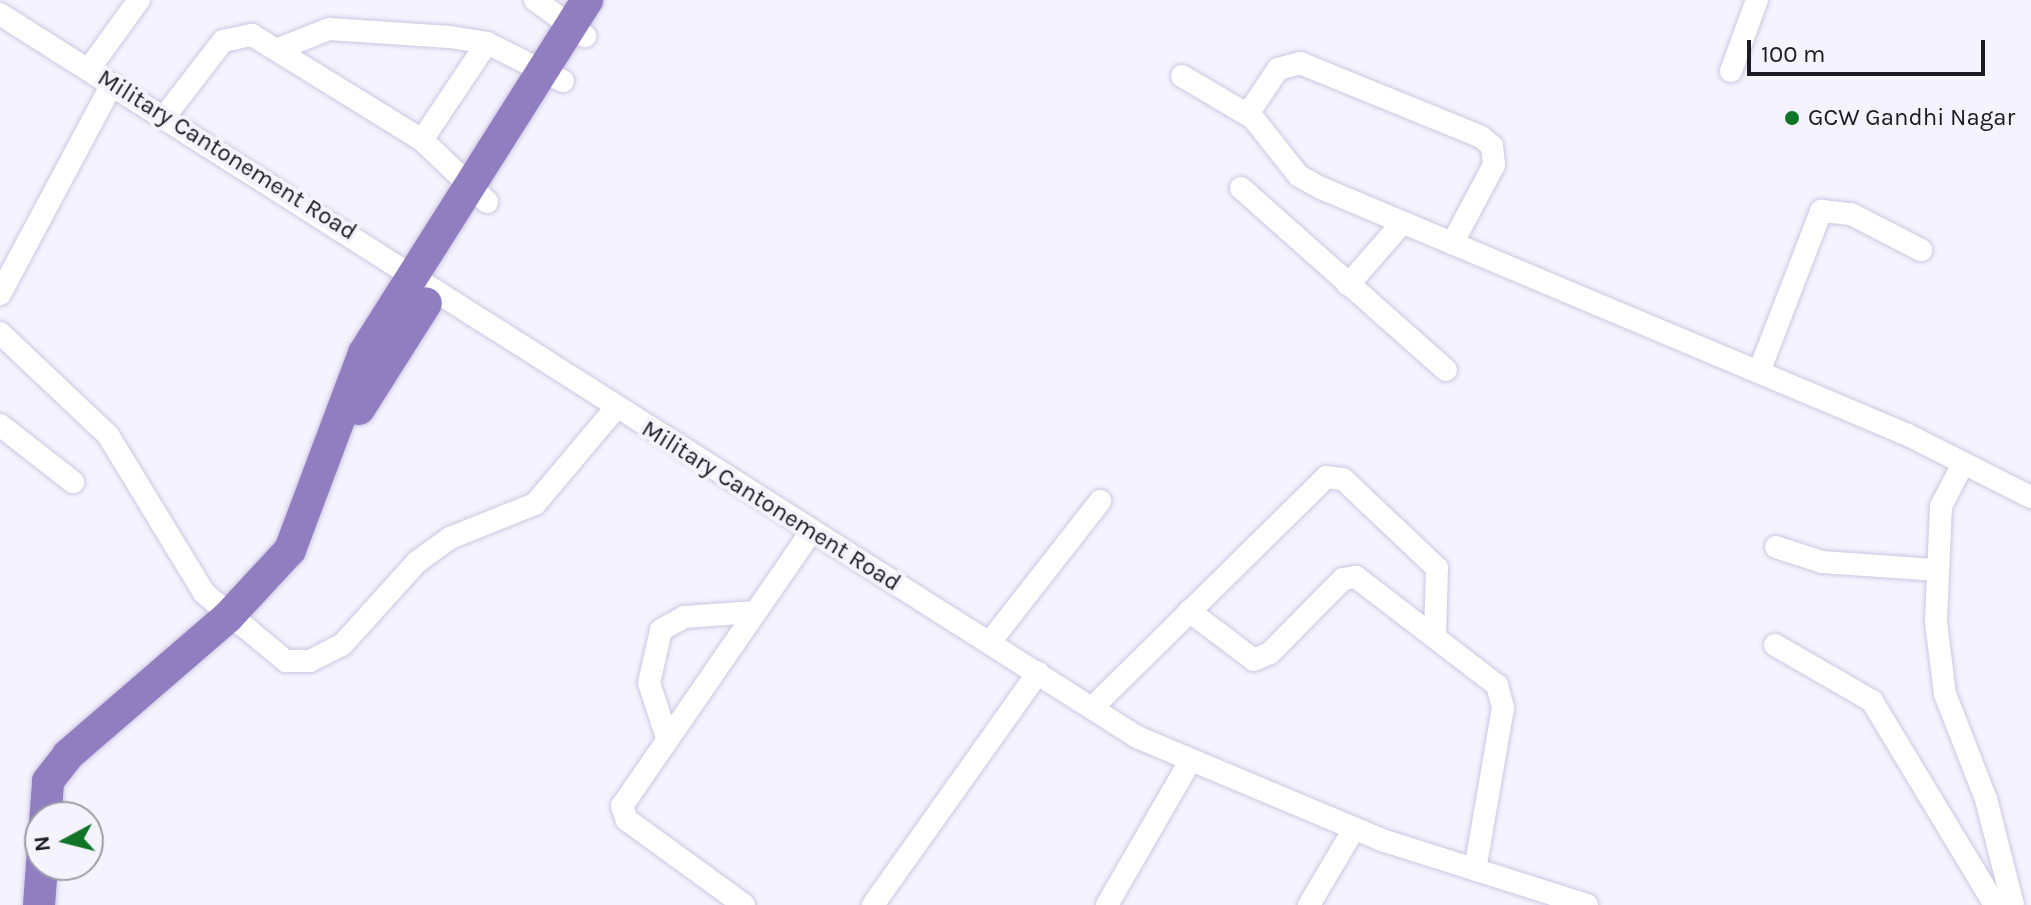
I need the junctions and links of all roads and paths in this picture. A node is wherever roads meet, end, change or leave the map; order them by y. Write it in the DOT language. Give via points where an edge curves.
graph roads {
  1 [pos="139,0"];
  2 [pos="535,0"];
  3 [pos="603,0"];
  4 [pos="1757,0"];
  5 [pos="0,14"];
  6 [pos="581,21"];
  7 [pos="487,43"];
  8 [pos="281,48"];
  9 [pos="89,69"];
  10 [pos="1731,71"];
  11 [pos="554,76"];
  12 [pos="1182,76"];
  13 [pos="112,84"];
  14 [pos="1248,114"];
  15 [pos="165,116"];
  16 [pos="422,140"];
  17 [pos="1241,188"];
  18 [pos="480,195"];
  19 [pos="1402,223"];
  20 [pos="1452,244"];
  21 [pos="1921,250"];
  22 [pos="428,280"];
  23 [pos="1348,285"];
  24 [pos="0,294"];
  25 [pos="0,333"];
  26 [pos="1446,370"];
  27 [pos="1759,372"];
  28 [pos="615,409"];
  29 [pos="0,425"];
  30 [pos="1963,464"];
  31 [pos="73,482"];
  32 [pos="2031,497"];
  33 [pos="1100,501"];
  34 [pos="812,531"];
  35 [pos="1776,547"];
  36 [pos="1935,570"];
  37 [pos="1189,611"];
  38 [pos="755,612"];
  39 [pos="234,622"];
  40 [pos="1435,635"];
  41 [pos="990,642"];
  42 [pos="1775,645"];
  43 [pos="1038,673"];
  44 [pos="1092,708"];
  45 [pos="667,738"];
  46 [pos="1190,761"];
  47 [pos="65,801"];
  48 [pos="1354,829"];
  49 [pos="1475,870"];
  50 [pos="58,881"];
  51 [pos="39,905"];
  52 [pos="58,905"];
  53 [pos="744,905"];
  54 [pos="873,905"];
  55 [pos="1107,905"];
  56 [pos="1309,905"];
  57 [pos="1587,905"];
  58 [pos="1995,905"];
  59 [pos="2013,905"];
  1 -- 9 [label="street"];
  2 -- 6 [label="street"];
  3 -- 6 [label="highway"];
  4 -- 10 [label="street"];
  5 -- 9 [label="street, Military Cantonement Road"];
  6 -- 11 [label="highway"];
  7 -- 8 [label="street" via="329,29"];
  7 -- 11 [label="street"];
  7 -- 16 [label="street"];
  8 -- 15 [label="street" via="231,35"];
  8 -- 16 [label="street"];
  9 -- 13 [label="street, Military Cantonement Road"];
  11 -- 18 [label="highway"];
  12 -- 14 [label="street"];
  13 -- 15 [label="street, Military Cantonement Road"];
  13 -- 24 [label="street"];
  14 -- 19 [label="street" via="1299,176"];
  14 -- 20 [label="street" via="1278,69 1300,63 1481,137 1492,146 1494,165"];
  15 -- 22 [label="street, Military Cantonement Road"];
  16 -- 18 [label="street"];
  17 -- 23 [label="street"];
  18 -- 22 [label="highway"];
  19 -- 20 [label="street"];
  19 -- 23 [label="street"];
  20 -- 27 [label="street"];
  21 -- 27 [label="street" via="1851,214 1821,211"];
  22 -- 28 [label="street, Military Cantonement Road"];
  22 -- 39 [label="highway" via="362,403 317,536"];
  23 -- 26 [label="street"];
  25 -- 39 [label="street" via="108,435 152,499 178,560"];
  27 -- 30 [label="street"];
  28 -- 34 [label="street, Military Cantonement Road"];
  28 -- 39 [label="street" via="535,504 450,538 417,562 342,645 310,661 286,661"];
  29 -- 31 [label="street"];
  30 -- 32 [label="street"];
  30 -- 36 [label="street" via="1941,506"];
  33 -- 41 [label="street"];
  34 -- 38 [label="street"];
  34 -- 41 [label="street, Military Cantonement Road"];
  35 -- 36 [label="street" via="1822,562"];
  36 -- 59 [label="street" via="1945,694 1986,799"];
  37 -- 40 [label="street" via="1254,660 1270,653 1343,579 1356,577"];
  37 -- 40 [label="street" via="1312,486 1337,477 1437,568"];
  37 -- 44 [label="street"];
  38 -- 45 [label="street"];
  38 -- 45 [label="street" via="684,617 661,630 649,683"];
  39 -- 47 [label="highway" via="75,769"];
  39 -- 51 [label="highway" via="68,755 48,781"];
  40 -- 49 [label="street" via="1497,685 1503,699"];
  41 -- 43 [label="street, Military Cantonement Road"];
  42 -- 58 [label="street" via="1872,701"];
  43 -- 44 [label="street, Military Cantonement Road"];
  43 -- 54 [label="street"];
  44 -- 46 [label="street, Military Cantonement Road"];
  45 -- 53 [label="street" via="623,813"];
  46 -- 48 [label="street, Military Cantonement Road"];
  46 -- 55 [label="street"];
  48 -- 49 [label="street, Military Cantonement Road"];
  48 -- 56 [label="street"];
  49 -- 57 [label="street, Military Cantonement Road"];
  50 -- 52 [label="highway"];
}
